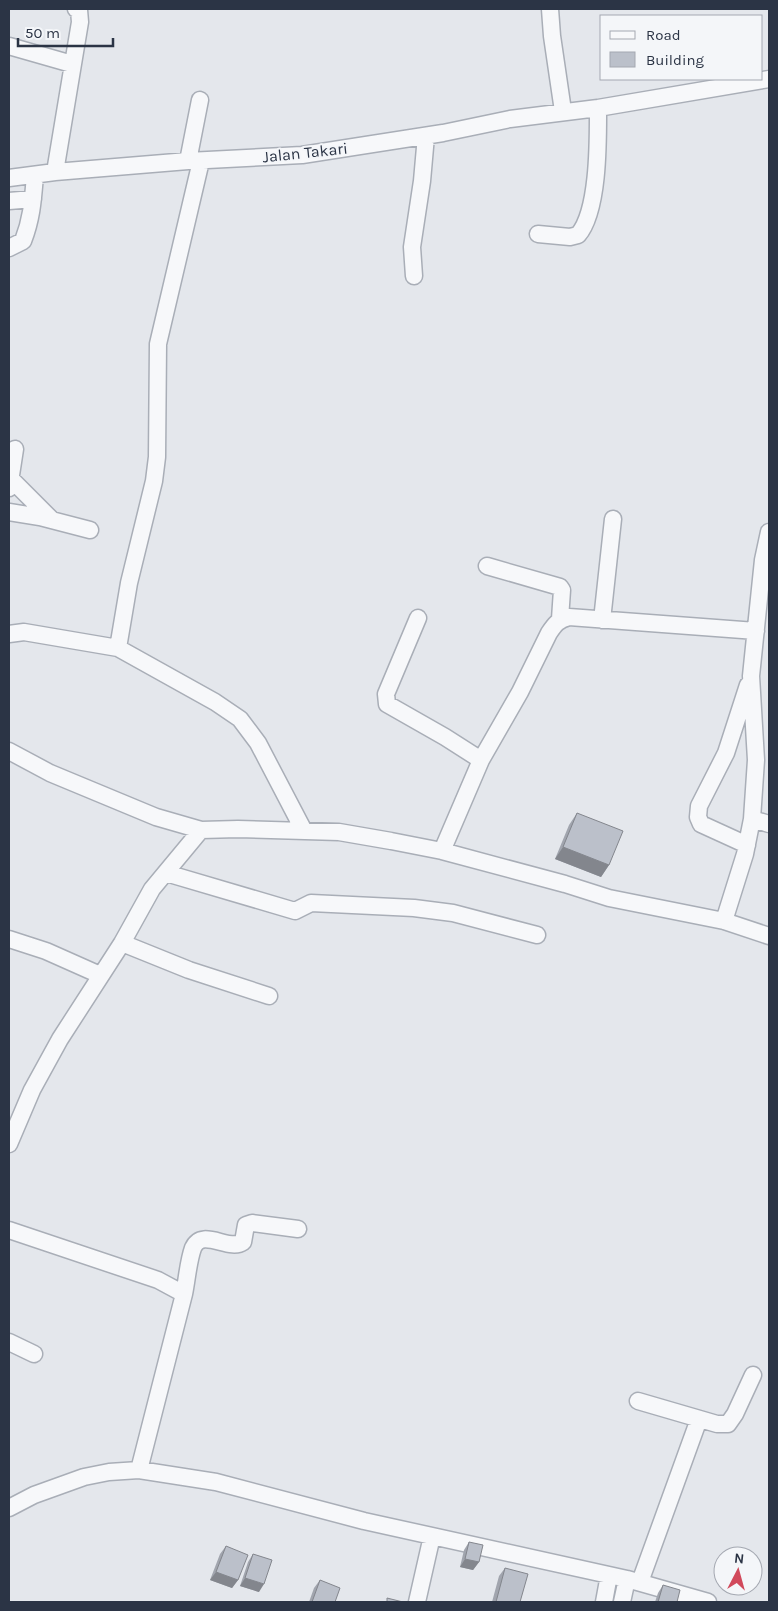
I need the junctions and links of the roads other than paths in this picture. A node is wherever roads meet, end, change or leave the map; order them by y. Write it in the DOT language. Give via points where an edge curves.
graph roads {
  1 [pos="76,9"];
  2 [pos="550,9"];
  3 [pos="9,46"];
  4 [pos="72,64"];
  5 [pos="769,79"];
  6 [pos="200,100"];
  7 [pos="598,108"];
  8 [pos="563,111"];
  9 [pos="426,136"];
  10 [pos="194,161"];
  11 [pos="55,172"];
  12 [pos="34,175"];
  13 [pos="9,178"];
  14 [pos="33,199"];
  15 [pos="9,201"];
  16 [pos="538,234"];
  17 [pos="9,248"];
  18 [pos="414,276"];
  19 [pos="15,449"];
  20 [pos="10,483"];
  21 [pos="9,512"];
  22 [pos="614,518"];
  23 [pos="52,520"];
  24 [pos="90,530"];
  25 [pos="769,532"];
  26 [pos="487,566"];
  27 [pos="764,609"];
  28 [pos="418,618"];
  29 [pos="560,620"];
  30 [pos="602,620"];
  31 [pos="756,631"];
  32 [pos="9,634"];
  33 [pos="118,648"];
  34 [pos="751,676"];
  35 [pos="9,751"];
  36 [pos="481,760"];
  37 [pos="752,819"];
  38 [pos="769,824"];
  39 [pos="201,830"];
  40 [pos="304,831"];
  41 [pos="747,845"];
  42 [pos="442,851"];
  43 [pos="166,872"];
  44 [pos="724,921"];
  45 [pos="537,936"];
  46 [pos="769,936"];
  47 [pos="9,940"];
  48 [pos="122,943"];
  49 [pos="100,975"];
  50 [pos="269,996"];
  51 [pos="9,1144"];
  52 [pos="298,1229"];
  53 [pos="9,1230"];
  54 [pos="184,1294"];
  55 [pos="9,1342"];
  56 [pos="34,1354"];
  57 [pos="753,1375"];
  58 [pos="638,1401"];
  59 [pos="699,1419"];
  60 [pos="139,1470"];
  61 [pos="9,1508"];
  62 [pos="432,1536"];
  63 [pos="609,1575"];
  64 [pos="633,1581"];
  65 [pos="417,1602"];
  66 [pos="604,1602"];
  67 [pos="622,1602"];
  68 [pos="708,1602"];
  1 -- 4 [label="street" via="79,10 80,22"];
  2 -- 8 [label="street"];
  3 -- 4 [label="street"];
  4 -- 11 [label="street"];
  5 -- 7 [label="street, Jalan Takari"];
  6 -- 10 [label="street"];
  7 -- 8 [label="street, Jalan Takari"];
  7 -- 16 [label="street" via="597,168 589,214 582,230 578,236 570,237"];
  8 -- 9 [label="street, Jalan Takari" via="510,118"];
  9 -- 10 [label="street, Jalan Takari" via="302,155"];
  9 -- 18 [label="street" via="412,247"];
  10 -- 11 [label="street, Jalan Takari"];
  10 -- 33 [label="street" via="158,344 154,481 129,583"];
  11 -- 12 [label="street, Jalan Takari"];
  12 -- 13 [label="street, Jalan Takari"];
  12 -- 14 [label="street"];
  14 -- 15 [label="street"];
  14 -- 17 [label="street" via="23,241"];
  19 -- 20 [label="street"];
  20 -- 23 [label="street"];
  21 -- 23 [label="street"];
  22 -- 30 [label="street"];
  23 -- 24 [label="street"];
  25 -- 27 [label="street" via="763,560"];
  26 -- 29 [label="street" via="560,587"];
  27 -- 31 [label="street"];
  28 -- 36 [label="street" via="386,694 387,704"];
  29 -- 30 [label="street" via="569,617"];
  29 -- 36 [label="street" via="549,633"];
  30 -- 31 [label="street"];
  31 -- 34 [label="street"];
  32 -- 33 [label="street" via="24,632"];
  33 -- 40 [label="street" via="240,719 258,743"];
  34 -- 37 [label="street" via="756,760"];
  34 -- 41 [label="street" via="726,753 699,806 698,817 701,824"];
  35 -- 39 [label="street" via="50,774 156,817"];
  36 -- 42 [label="street"];
  37 -- 38 [label="street"];
  37 -- 41 [label="street"];
  39 -- 40 [label="street"];
  39 -- 43 [label="street"];
  40 -- 42 [label="street" via="338,832"];
  41 -- 44 [label="street"];
  42 -- 44 [label="street" via="609,898"];
  43 -- 45 [label="street" via="295,911 311,903 414,908 454,913"];
  43 -- 48 [label="street"];
  44 -- 46 [label="street"];
  47 -- 49 [label="street" via="46,951"];
  48 -- 49 [label="street"];
  48 -- 50 [label="street" via="188,970"];
  49 -- 51 [label="street" via="32,1090"];
  52 -- 54 [label="street" via="252,1223 246,1225 243,1242 237,1245 207,1239 199,1241 193,1248"];
  53 -- 54 [label="street" via="158,1280"];
  54 -- 60 [label="street"];
  55 -- 56 [label="street"];
  57 -- 59 [label="street" via="728,1424"];
  58 -- 59 [label="street"];
  59 -- 64 [label="street"];
  60 -- 61 [label="street" via="84,1477"];
  60 -- 62 [label="street" via="216,1482"];
  62 -- 63 [label="street"];
  62 -- 65 [label="street"];
  63 -- 64 [label="street"];
  63 -- 66 [label="street"];
  64 -- 67 [label="street"];
  64 -- 68 [label="street"];
}
